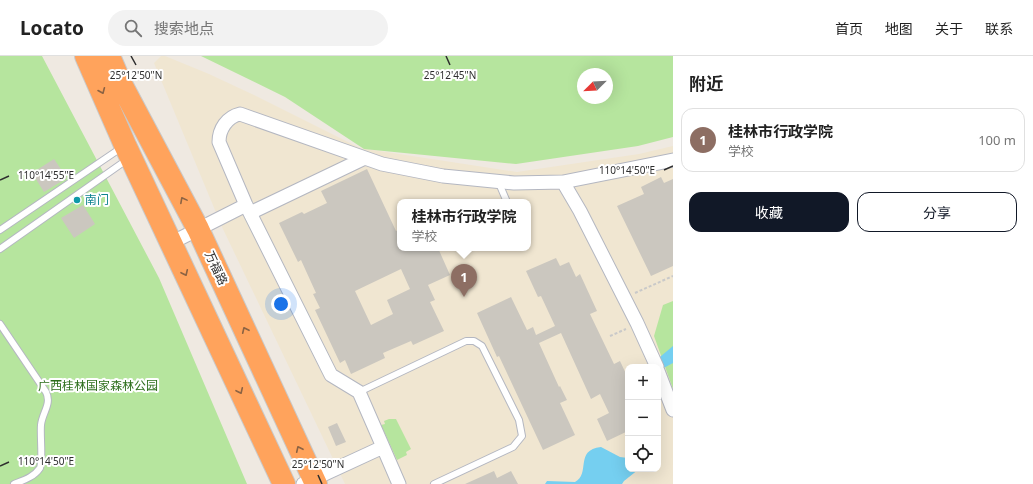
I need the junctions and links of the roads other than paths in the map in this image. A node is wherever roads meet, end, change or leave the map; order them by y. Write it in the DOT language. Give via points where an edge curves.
graph roads {
  1 [pos="86,56"];
  2 [pos="109,56"];
  3 [pos="128,151"];
  4 [pos="365,158"];
  5 [pos="673,160"];
  6 [pos="498,181"];
  7 [pos="563,182"];
  8 [pos="506,199"];
  9 [pos="248,209"];
  10 [pos="198,229"];
  11 [pos="0,230"];
  12 [pos="171,243"];
  13 [pos="0,249"];
  14 [pos="0,324"];
  15 [pos="655,364"];
  16 [pos="661,378"];
  17 [pos="359,392"];
  18 [pos="673,410"];
  19 [pos="382,447"];
  20 [pos="310,482"];
  21 [pos="14,484"];
  22 [pos="284,484"];
  23 [pos="399,484"];
  24 [pos="434,484"];
  1 -- 3 [label="highway, one-way"];
  10 -- 2 [label="highway, 万福路, one-way" via="121,84"];
  3 -- 11 [label="lane"];
  3 -- 12 [label="highway"];
  3 -- 13 [label="lane"];
  4 -- 6 [label="street" via="382,164 443,176"];
  4 -- 9 [label="street"];
  4 -- 9 [label="street" via="240,114 235,115 225,124 219,142"];
  5 -- 7 [label="street"];
  6 -- 7 [label="street"];
  6 -- 8 [label="lane"];
  7 -- 15 [label="street" via="625,298"];
  9 -- 10 [label="street"];
  9 -- 17 [label="street" via="331,375"];
  10 -- 12 [label="street"];
  20 -- 10 [label="highway, 万福路, one-way"];
  12 -- 22 [label="highway, one-way"];
  14 -- 21 [label="lane" via="46,392 48,399 41,423 41,466 33,475"];
  16 -- 18 [label="street"];
  17 -- 19 [label="street"];
  17 -- 24 [label="lane" via="468,340 482,346 519,420 522,436 513,447"];
  19 -- 20 [label="street"];
  19 -- 23 [label="street"];
}
